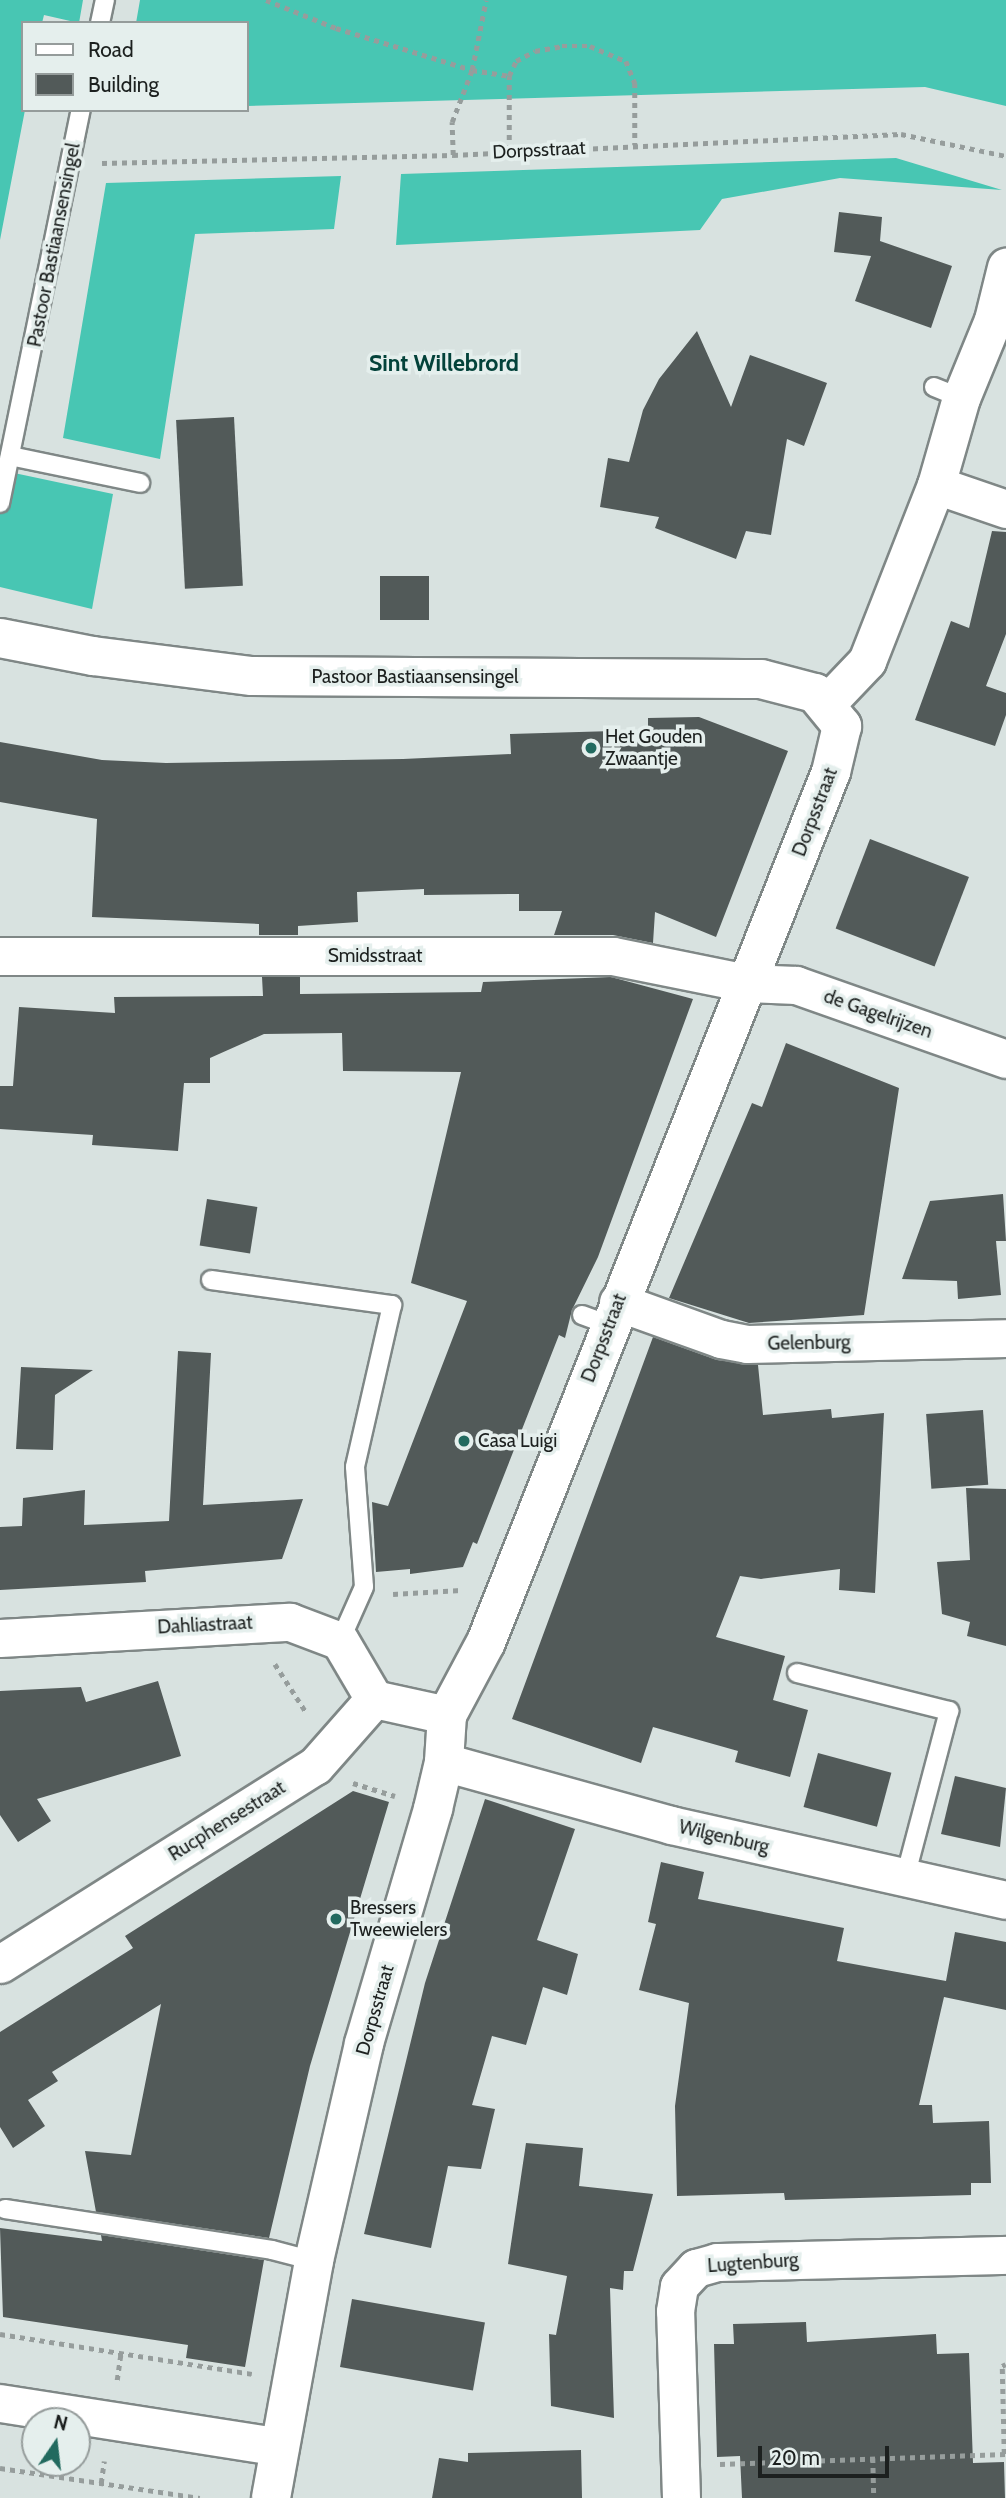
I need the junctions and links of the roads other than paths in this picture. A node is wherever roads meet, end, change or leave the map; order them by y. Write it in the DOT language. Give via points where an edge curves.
graph roads {
  1 [pos="105,0"];
  2 [pos="100,21"];
  3 [pos="81,112"];
  4 [pos="1006,267"];
  5 [pos="10,456"];
  6 [pos="140,483"];
  7 [pos="936,485"];
  8 [pos="0,503"];
  9 [pos="1006,509"];
  10 [pos="0,638"];
  11 [pos="827,703"];
  12 [pos="0,956"];
  13 [pos="747,983"];
  14 [pos="1006,1059"];
  15 [pos="211,1280"];
  16 [pos="603,1314"];
  17 [pos="1006,1338"];
  18 [pos="0,1638"];
  19 [pos="340,1641"];
  20 [pos="797,1673"];
  21 [pos="374,1699"];
  22 [pos="447,1715"];
  23 [pos="444,1762"];
  24 [pos="905,1878"];
  25 [pos="1006,1900"];
  26 [pos="0,1964"];
  27 [pos="5,2208"];
  28 [pos="1006,2255"];
  29 [pos="314,2261"];
  30 [pos="0,2403"];
  31 [pos="280,2447"];
  32 [pos="681,2482"];
  33 [pos="271,2498"];
  1 -- 2 [label="lane"];
  3 -- 5 [label="lane, Pastoor Bastiaansensingel"];
  4 -- 7 [label="street" via="993,320 948,392"];
  5 -- 6 [label="lane"];
  5 -- 8 [label="lane, Pastoor Bastiaansensingel"];
  7 -- 9 [label="street"];
  7 -- 11 [label="street" via="867,661"];
  10 -- 11 [label="street, Pastoor Bastiaansensingel" via="93,656 252,676 761,679 815,693"];
  11 -- 13 [label="street, Dorpsstraat" via="842,726 841,743"];
  12 -- 13 [label="street, Smidsstraat" via="613,957"];
  13 -- 14 [label="street, de Gagelrijzen" via="796,985"];
  13 -- 16 [label="street, Dorpsstraat"];
  15 -- 19 [label="lane" via="392,1305 355,1467 364,1587"];
  16 -- 17 [label="street, Gelenburg" via="747,1344"];
  16 -- 22 [label="street, Dorpsstraat" via="486,1642"];
  18 -- 19 [label="street, Dahliastraat" via="290,1622"];
  19 -- 21 [label="street"];
  20 -- 24 [label="lane" via="949,1711"];
  21 -- 22 [label="street"];
  21 -- 26 [label="street, Rucphensestraat" via="315,1766"];
  22 -- 23 [label="street, Dorpsstraat"];
  23 -- 24 [label="street, Wilgenburg" via="671,1825"];
  23 -- 29 [label="street, Dorpsstraat" via="364,2044"];
  24 -- 25 [label="street, Wilgenburg"];
  27 -- 29 [label="lane" via="272,2250"];
  28 -- 32 [label="street, Lugtenburg" via="717,2262 696,2268 679,2286 675,2311"];
  29 -- 31 [label="street, Dorpsstraat"];
  30 -- 31 [label="street"];
  31 -- 33 [label="street, Dorpsstraat"];
}
